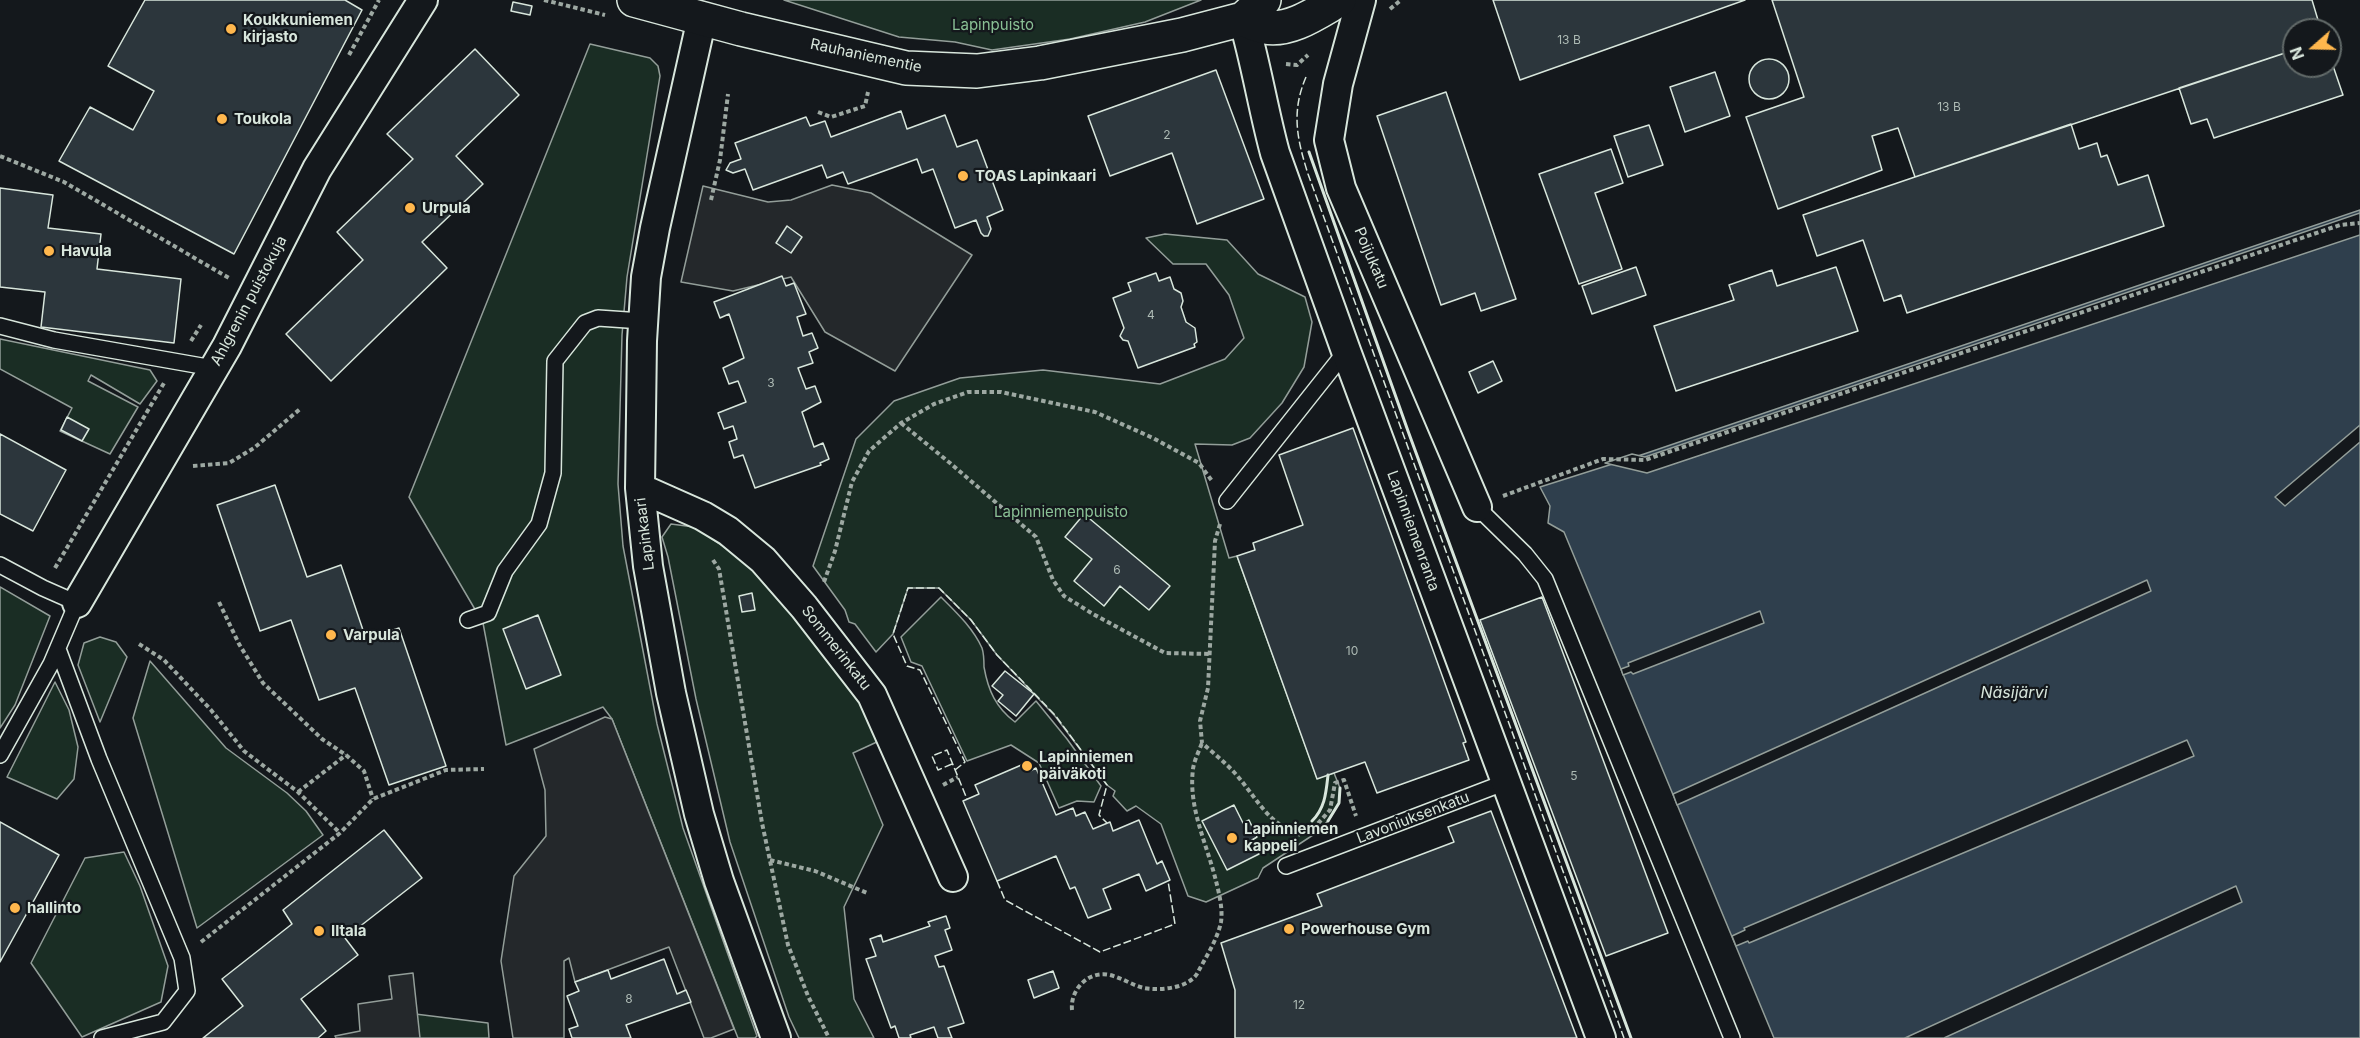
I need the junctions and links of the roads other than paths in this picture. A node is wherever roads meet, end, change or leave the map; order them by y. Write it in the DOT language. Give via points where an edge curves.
graph roads {
  1 [pos="423,0"];
  2 [pos="634,0"];
  3 [pos="1339,0"];
  4 [pos="1361,0"];
  5 [pos="1253,9"];
  6 [pos="702,18"];
  7 [pos="642,321"];
  8 [pos="0,326"];
  9 [pos="1346,351"];
  10 [pos="213,368"];
  11 [pos="640,488"];
  12 [pos="1227,501"];
  13 [pos="1477,507"];
  14 [pos="0,565"];
  15 [pos="78,603"];
  16 [pos="468,620"];
  17 [pos="58,648"];
  18 [pos="0,755"];
  19 [pos="1506,782"];
  20 [pos="1286,866"];
  21 [pos="953,877"];
  22 [pos="102,1038"];
  23 [pos="776,1038"];
  24 [pos="1601,1038"];
  25 [pos="1732,1038"];
  1 -- 10 [label="street, Ahlgrenin puistokuja" via="317,169"];
  2 -- 6 [label="street, Rauhaniementie"];
  3 -- 5 [label="street" via="1281,27 1265,27"];
  4 -- 13 [label="street, Poijukatu" via="1338,84 1329,140 1341,188"];
  5 -- 6 [label="street, Rauhaniementie" via="1182,35 1040,63 977,71 906,68"];
  5 -- 9 [label="street, Lapinniemenranta" via="1256,62 1266,121"];
  6 -- 7 [label="street, Lapinkaari" via="655,228"];
  7 -- 11 [label="street, Lapinkaari"];
  7 -- 16 [label="lane" via="598,318 585,323 555,361 553,473 539,524 505,571 488,613"];
  8 -- 10 [label="lane" via="54,340"];
  9 -- 12 [label="lane"];
  9 -- 19 [label="street, Lapinniemenranta"];
  10 -- 15 [label="street, Ahlgrenin puistokuja"];
  11 -- 21 [label="street, Sommerinkatu" via="728,531 763,560 804,607 872,695"];
  11 -- 23 [label="street, Lapinkaari" via="650,578 699,814"];
  13 -- 25 [label="lane" via="1545,579"];
  14 -- 15 [label="lane"];
  15 -- 17 [label="lane"];
  17 -- 18 [label="lane"];
  17 -- 22 [label="lane" via="99,759 182,958 187,991 163,1022"];
  19 -- 20 [label="lane, Lavoniuksenkatu"];
  19 -- 24 [label="street, Lapinniemenranta"];
}
